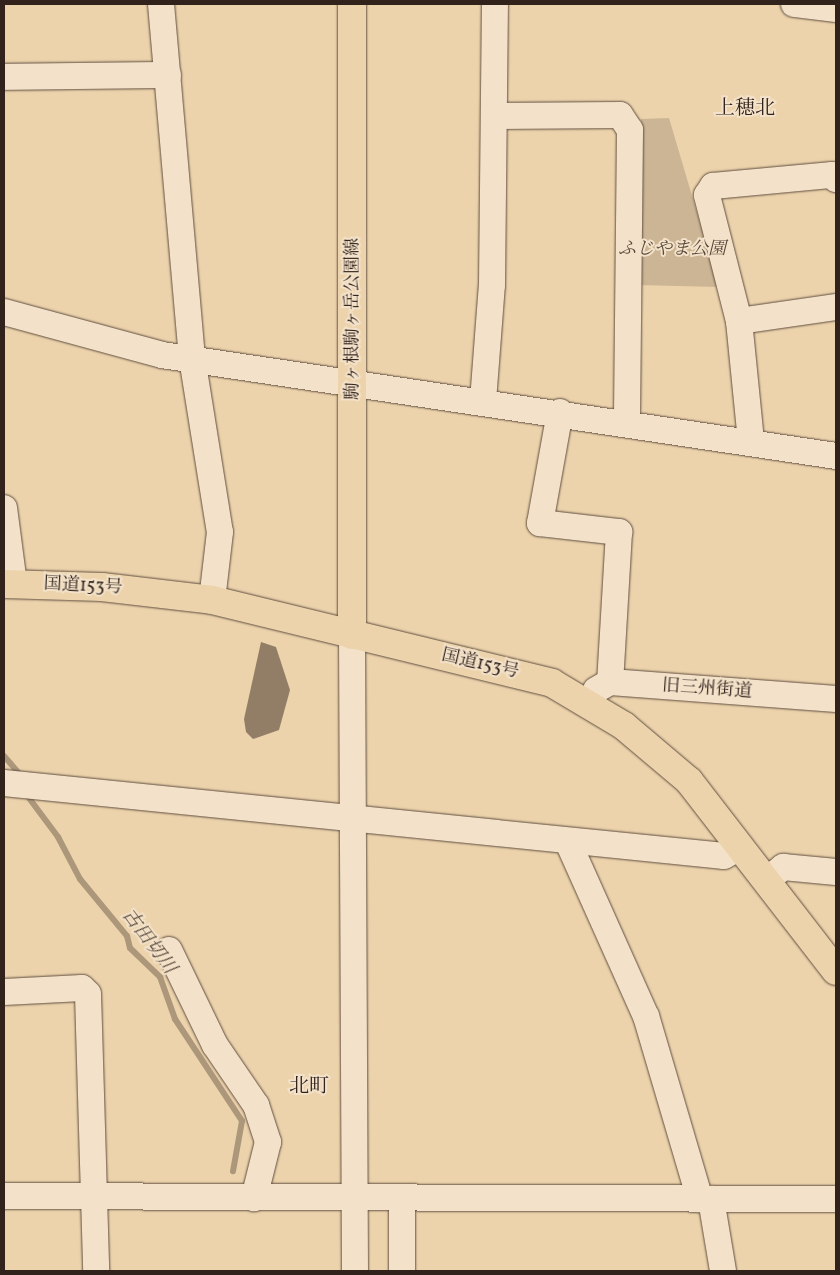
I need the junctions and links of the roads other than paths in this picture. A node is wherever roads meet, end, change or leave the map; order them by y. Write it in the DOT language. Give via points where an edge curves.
graph roads {
  1 [pos="161,4"];
  2 [pos="352,4"];
  3 [pos="496,4"];
  4 [pos="794,4"];
  5 [pos="836,8"];
  6 [pos="168,75"];
  7 [pos="4,77"];
  8 [pos="496,116"];
  9 [pos="836,179"];
  10 [pos="836,307"];
  11 [pos="4,312"];
  12 [pos="739,321"];
  13 [pos="192,358"];
  14 [pos="354,382"];
  15 [pos="483,401"];
  16 [pos="560,412"];
  17 [pos="627,422"];
  18 [pos="751,441"];
  19 [pos="836,456"];
  20 [pos="4,508"];
  21 [pos="9,584"];
  22 [pos="212,600"];
  23 [pos="352,635"];
  24 [pos="610,682"];
  25 [pos="582,697"];
  26 [pos="836,699"];
  27 [pos="4,783"];
  28 [pos="353,822"];
  29 [pos="568,842"];
  30 [pos="740,846"];
  31 [pos="836,872"];
  32 [pos="767,880"];
  33 [pos="169,950"];
  34 [pos="836,971"];
  35 [pos="4,992"];
  36 [pos="4,1196"];
  37 [pos="95,1197"];
  38 [pos="254,1198"];
  39 [pos="352,1198"];
  40 [pos="402,1198"];
  41 [pos="706,1199"];
  42 [pos="836,1199"];
  43 [pos="96,1271"];
  44 [pos="355,1271"];
  45 [pos="402,1271"];
  46 [pos="723,1271"];
  1 -- 6 [label="street"];
  2 -- 14 [label="main road, 駒ヶ根駒ヶ岳公園線"];
  3 -- 8 [label="street"];
  4 -- 5 [label="street"];
  6 -- 7 [label="street"];
  6 -- 13 [label="street"];
  8 -- 15 [label="street" via="492,285"];
  8 -- 17 [label="street" via="620,116 630,130"];
  9 -- 12 [label="street" via="832,175 713,186 707,195"];
  10 -- 12 [label="street"];
  11 -- 13 [label="street" via="162,355"];
  12 -- 18 [label="street"];
  13 -- 14 [label="street"];
  13 -- 22 [label="street" via="220,532"];
  14 -- 15 [label="street"];
  14 -- 23 [label="main road, 駒ヶ根駒ヶ岳公園線"];
  15 -- 16 [label="street"];
  16 -- 17 [label="street"];
  16 -- 24 [label="street" via="540,523 619,532"];
  17 -- 18 [label="street"];
  18 -- 19 [label="street"];
  20 -- 21 [label="street"];
  21 -- 22 [label="main road, 国道153号" via="102,587"];
  22 -- 23 [label="main road, 国道153号"];
  23 -- 25 [label="main road, 国道153号" via="521,674"];
  23 -- 28 [label="street"];
  24 -- 25 [label="street"];
  24 -- 26 [label="street, 旧三州街道"];
  25 -- 30 [label="main road, 国道153号" via="663,756 689,782"];
  27 -- 28 [label="street" via="100,790"];
  28 -- 29 [label="street"];
  28 -- 39 [label="street"];
  29 -- 30 [label="street" via="724,856"];
  29 -- 41 [label="street" via="646,1016"];
  30 -- 32 [label="main road, 国道153号"];
  31 -- 32 [label="street" via="783,867"];
  32 -- 34 [label="main road, 国道153号"];
  33 -- 38 [label="street" via="215,1045 256,1105 268,1142"];
  35 -- 37 [label="street" via="82,988 88,994"];
  36 -- 37 [label="street"];
  37 -- 38 [label="street"];
  37 -- 43 [label="street"];
  38 -- 39 [label="street"];
  39 -- 40 [label="street"];
  39 -- 44 [label="street"];
  40 -- 41 [label="street"];
  40 -- 45 [label="street"];
  41 -- 42 [label="street"];
  41 -- 46 [label="street"];
}
